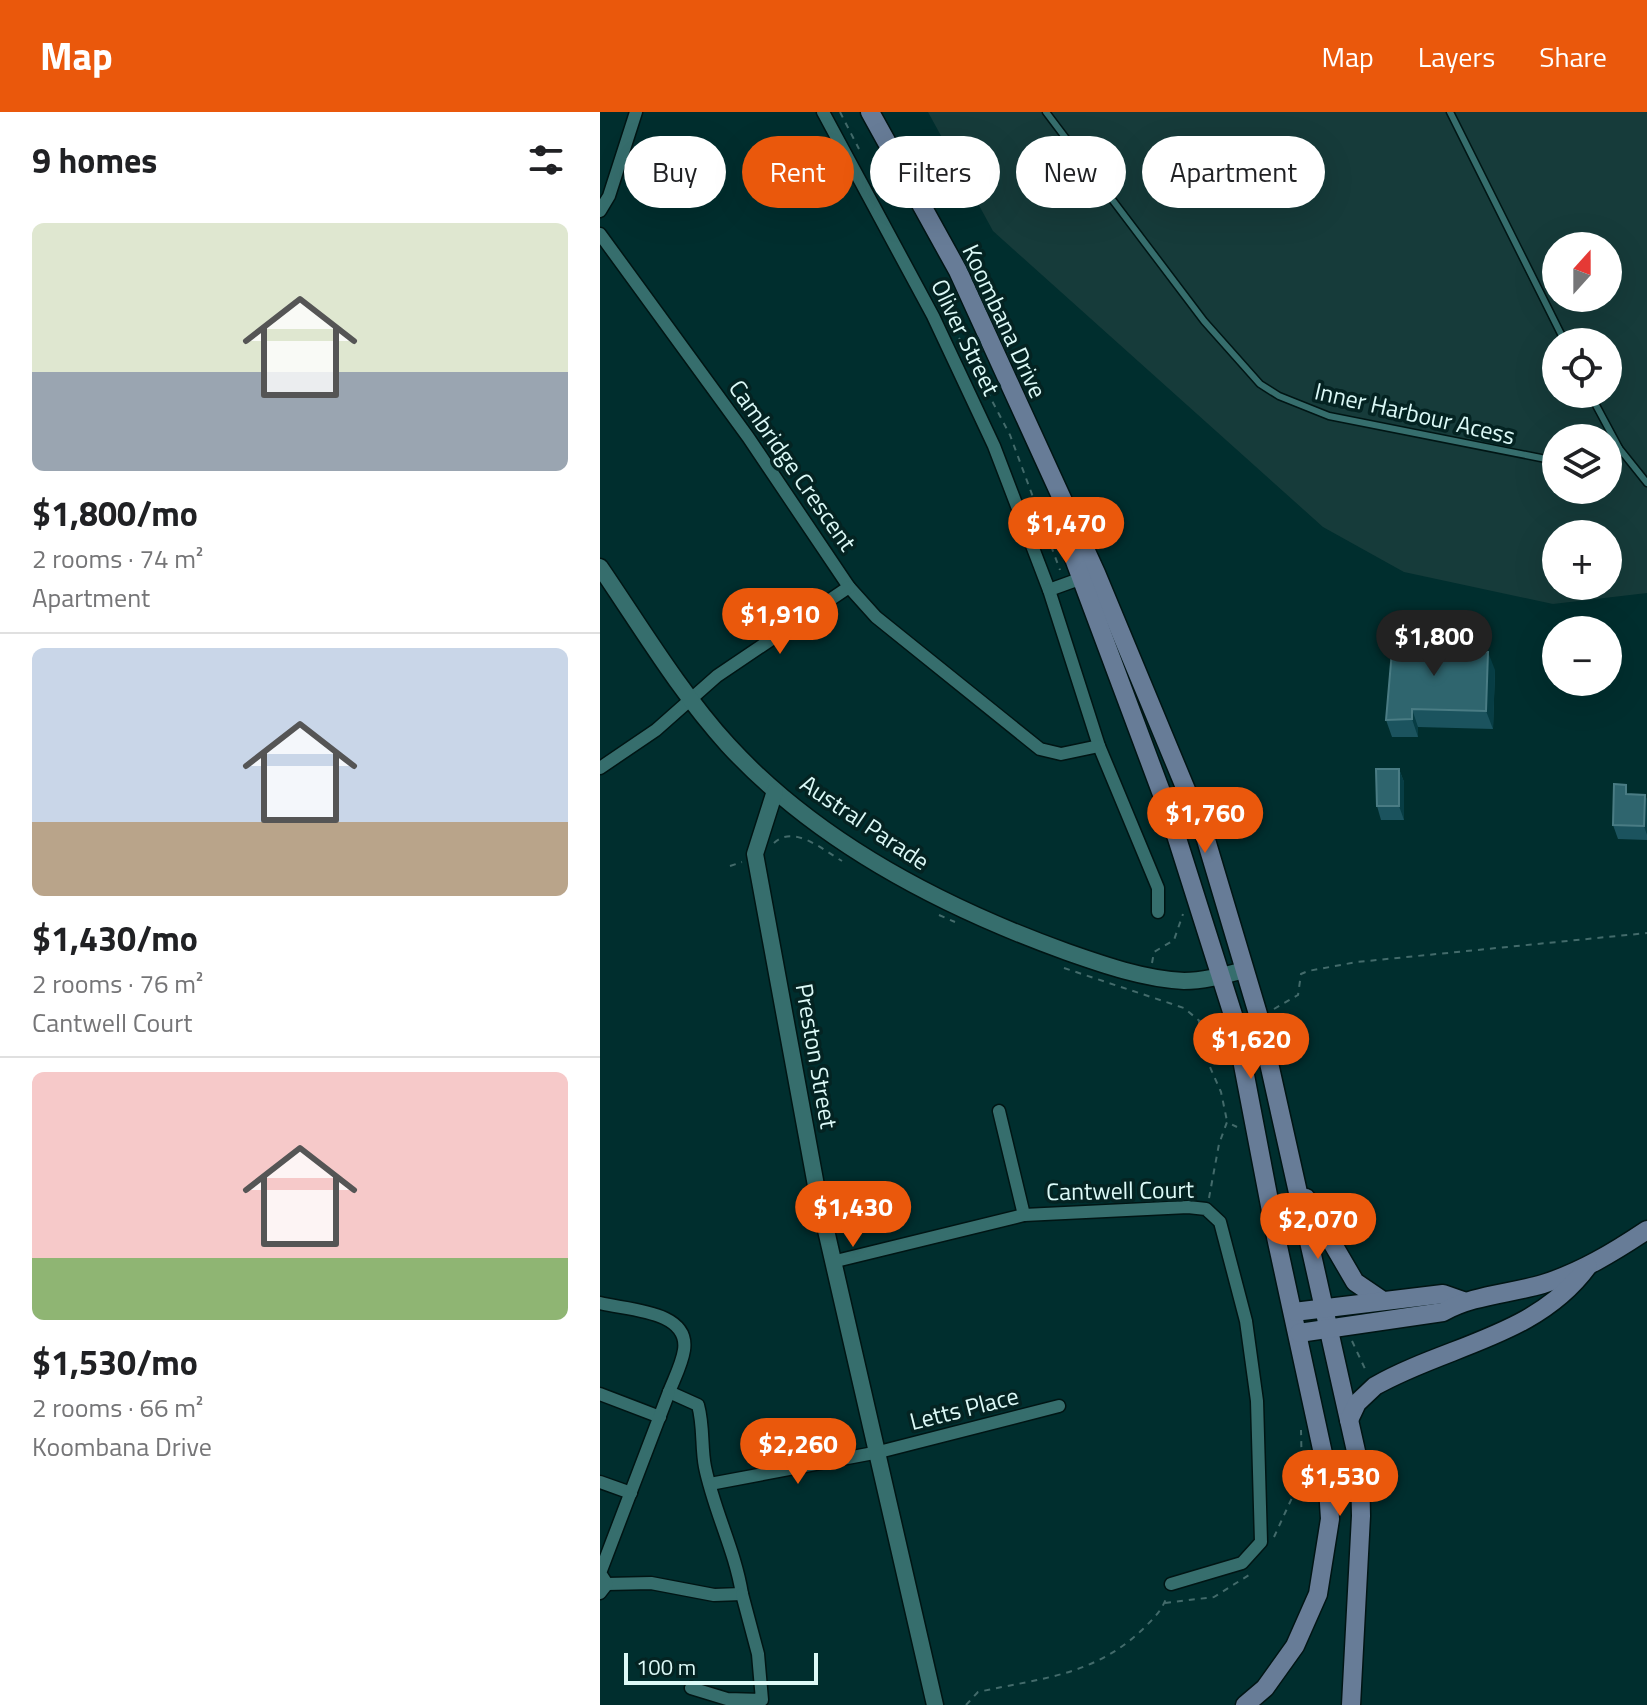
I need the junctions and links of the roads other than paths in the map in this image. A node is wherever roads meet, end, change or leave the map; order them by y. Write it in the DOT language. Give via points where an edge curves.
graph roads {
  1 [pos="636,112"];
  2 [pos="823,112"];
  3 [pos="870,112"];
  4 [pos="1060,112"];
  5 [pos="1450,112"];
  6 [pos="1048,115"];
  7 [pos="600,211"];
  8 [pos="600,234"];
  9 [pos="1558,328"];
  10 [pos="1622,452"];
  11 [pos="1542,458"];
  12 [pos="1647,483"];
  13 [pos="600,567"];
  14 [pos="1089,575"];
  15 [pos="849,587"];
  16 [pos="1049,590"];
  17 [pos="691,700"];
  18 [pos="1099,746"];
  19 [pos="600,768"];
  20 [pos="775,791"];
  21 [pos="1158,912"];
  22 [pos="1244,970"];
  23 [pos="1220,976"];
  24 [pos="999,1111"];
  25 [pos="1296,1182"];
  26 [pos="1024,1215"];
  27 [pos="1647,1230"];
  28 [pos="836,1261"];
  29 [pos="1590,1264"];
  30 [pos="1380,1299"];
  31 [pos="1463,1301"];
  32 [pos="600,1303"];
  33 [pos="1324,1307"];
  34 [pos="1294,1312"];
  35 [pos="1329,1329"];
  36 [pos="1299,1333"];
  37 [pos="669,1392"];
  38 [pos="600,1394"];
  39 [pos="1059,1406"];
  40 [pos="660,1417"];
  41 [pos="1349,1420"];
  42 [pos="879,1452"];
  43 [pos="600,1482"];
  44 [pos="710,1484"];
  45 [pos="631,1493"];
  46 [pos="602,1583"];
  47 [pos="1171,1584"];
  48 [pos="742,1594"];
  49 [pos="691,1688"];
  50 [pos="763,1703"];
  51 [pos="935,1705"];
  52 [pos="1245,1705"];
  53 [pos="1351,1705"];
  1 -- 7 [label="street"];
  2 -- 16 [label="street, Oliver Street" via="933,316 994,446"];
  3 -- 14 [label="main road, Koombana Drive" via="958,271"];
  4 -- 6 [label="lane"];
  5 -- 9 [label="lane"];
  6 -- 11 [label="lane, Inner Harbour Acess" via="1204,321 1260,384 1329,416"];
  8 -- 15 [label="street, Cambridge Crescent"];
  10 -- 12 [label="lane"];
  13 -- 17 [label="street, Austral Parade"];
  14 -- 16 [label="street"];
  14 -- 22 [label="main road, Koombana Drive" via="1204,833"];
  14 -- 23 [label="main road, Koombana Drive"];
  15 -- 17 [label="street" via="717,676"];
  15 -- 18 [label="street, Cambridge Crescent" via="876,617 1040,749 1061,754"];
  16 -- 18 [label="street, Oliver Street"];
  17 -- 19 [label="street"];
  17 -- 20 [label="street, Austral Parade"];
  18 -- 21 [label="street, Oliver Street" via="1158,888"];
  20 -- 23 [label="street, Austral Parade" via="870,860 1023,936 1149,975 1186,981"];
  20 -- 28 [label="street, Preston Street" via="756,858 817,1191"];
  22 -- 23 [label="street, Austral Parade"];
  22 -- 25 [label="main road, Koombana Drive"];
  23 -- 34 [label="main road, Koombana Drive" via="1234,1018"];
  24 -- 26 [label="street"];
  25 -- 30 [label="main road" via="1355,1282"];
  25 -- 33 [label="main road, Koombana Drive"];
  26 -- 28 [label="street, Cantwell Court"];
  26 -- 47 [label="street, Cantwell Court" via="1206,1209 1220,1222 1246,1321 1257,1401 1261,1542 1242,1563"];
  27 -- 29 [label="main road"];
  28 -- 42 [label="street, Preston Street"];
  29 -- 31 [label="main road" via="1544,1283"];
  29 -- 41 [label="main road" via="1573,1287 1536,1315 1375,1386"];
  30 -- 31 [label="main road" via="1443,1294"];
  30 -- 33 [label="main road"];
  31 -- 35 [label="main road" via="1443,1312"];
  32 -- 37 [label="street" via="677,1325 685,1347"];
  33 -- 34 [label="main road"];
  33 -- 35 [label="main road, Koombana Drive"];
  34 -- 36 [label="main road, Koombana Drive"];
  35 -- 36 [label="main road"];
  35 -- 41 [label="main road, Koombana Drive"];
  36 -- 52 [label="main road, Koombana Drive" via="1327,1472 1330,1519 1318,1594 1295,1646 1265,1688"];
  37 -- 40 [label="street"];
  37 -- 44 [label="street" via="698,1405"];
  38 -- 40 [label="street"];
  39 -- 42 [label="street, Letts Place"];
  40 -- 45 [label="street"];
  41 -- 53 [label="main road, Koombana Drive" via="1360,1469 1361,1516"];
  42 -- 44 [label="street, Letts Place"];
  42 -- 51 [label="street, Preston Street"];
  43 -- 45 [label="street"];
  44 -- 48 [label="street" via="736,1559"];
  45 -- 46 [label="street"];
  46 -- 48 [label="street"];
  48 -- 50 [label="street" via="758,1654"];
  49 -- 50 [label="street"];
}
